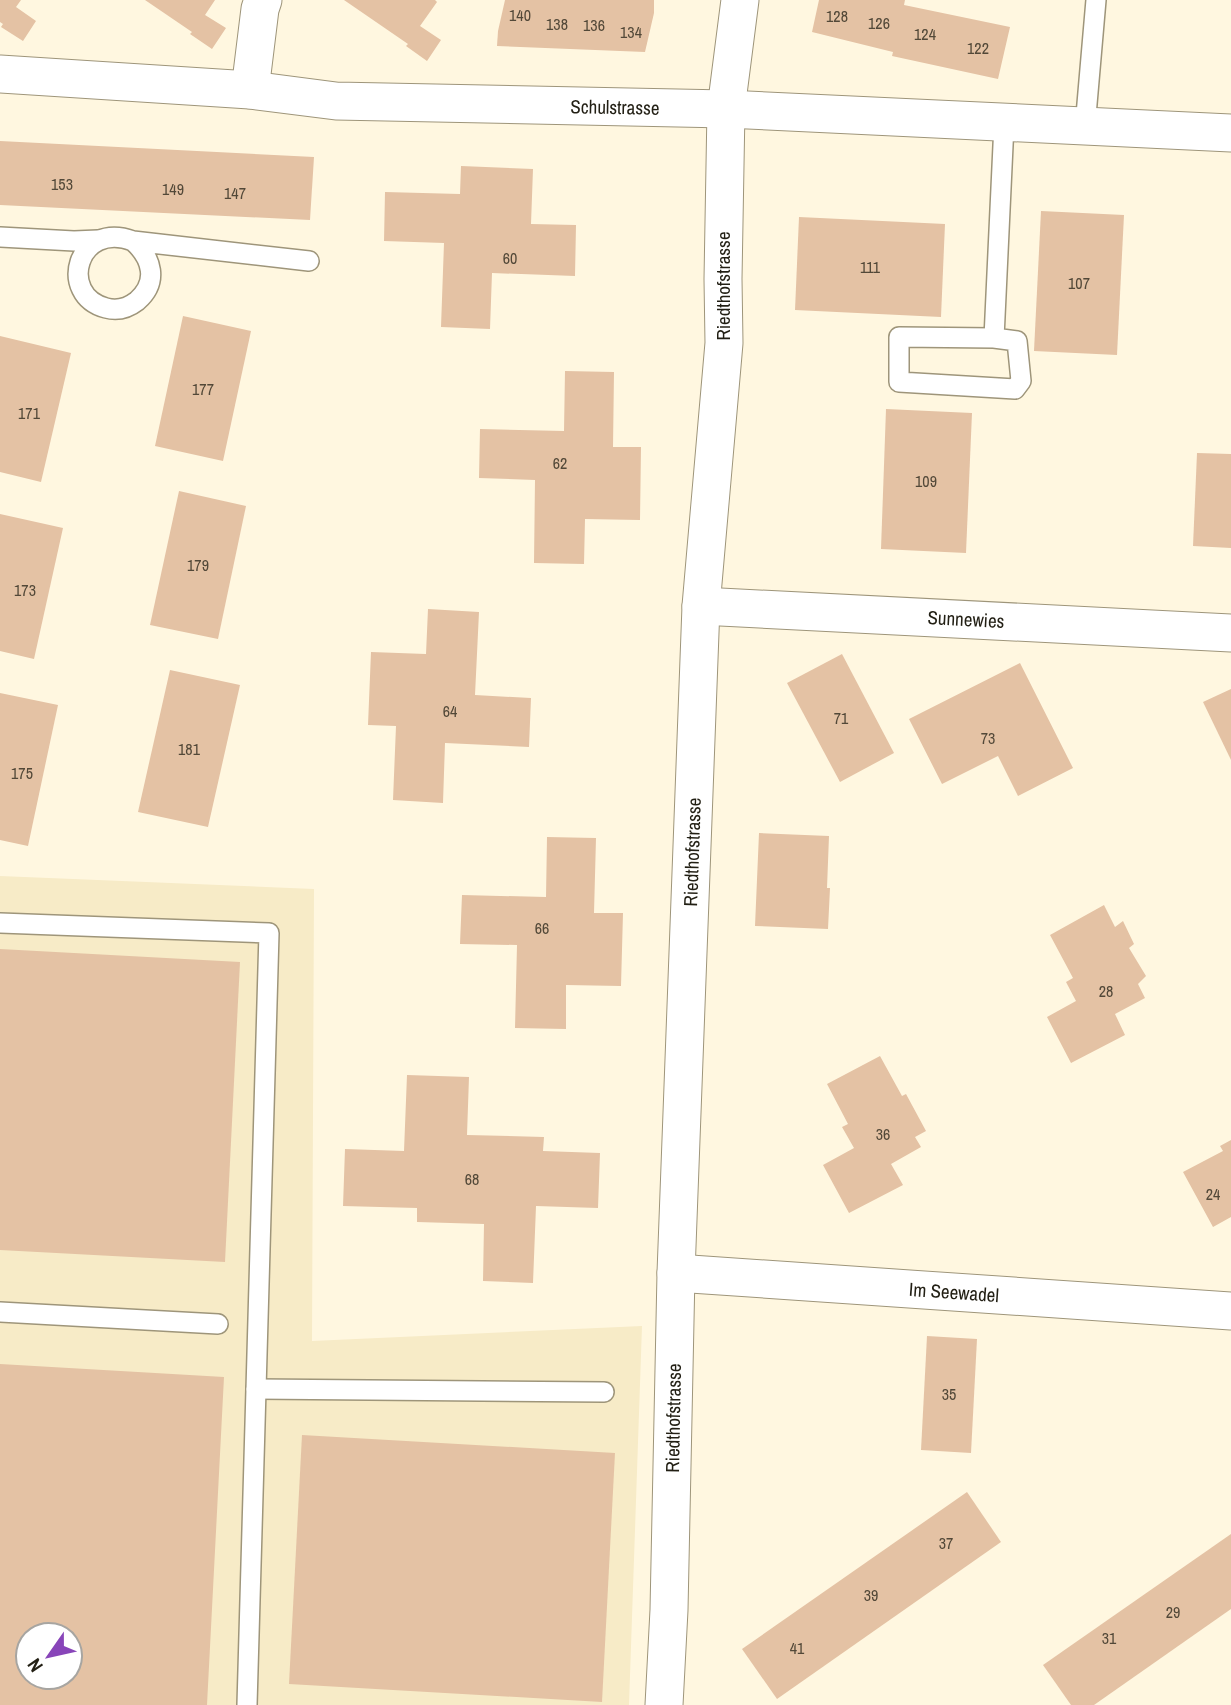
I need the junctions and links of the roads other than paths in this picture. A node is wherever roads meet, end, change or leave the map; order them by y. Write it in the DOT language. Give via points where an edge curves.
graph roads {
  1 [pos="263,0"];
  2 [pos="740,0"];
  3 [pos="1096,0"];
  4 [pos="0,74"];
  5 [pos="250,90"];
  6 [pos="726,109"];
  7 [pos="1004,124"];
  8 [pos="1085,127"];
  9 [pos="1231,134"];
  10 [pos="0,237"];
  11 [pos="98,240"];
  12 [pos="133,241"];
  13 [pos="309,261"];
  14 [pos="994,338"];
  15 [pos="701,606"];
  16 [pos="1231,633"];
  17 [pos="0,923"];
  18 [pos="676,1273"];
  19 [pos="1231,1311"];
  20 [pos="0,1312"];
  21 [pos="218,1324"];
  22 [pos="256,1389"];
  23 [pos="604,1392"];
  24 [pos="247,1705"];
  25 [pos="664,1705"];
  1 -- 5 [label="street"];
  2 -- 6 [label="street, Riedthofstrasse"];
  3 -- 8 [label="lane"];
  4 -- 5 [label="street, Schulstrasse"];
  5 -- 6 [label="street, Schulstrasse" via="336,101"];
  6 -- 7 [label="street, Schulstrasse"];
  6 -- 15 [label="street, Riedthofstrasse" via="724,343"];
  7 -- 8 [label="street, Schulstrasse"];
  7 -- 14 [label="lane"];
  8 -- 9 [label="street, Schulstrasse"];
  10 -- 11 [label="lane"];
  11 -- 12 [label="lane" via="121,237"];
  11 -- 12 [label="lane" via="82,256 79,278 88,298 110,309 134,303 149,284 148,260"];
  12 -- 13 [label="lane"];
  14 -- 14 [label="lane" via="1017,341 1021,381 1016,389 899,382 899,337"];
  15 -- 16 [label="street, Sunnewies"];
  15 -- 18 [label="street, Riedthofstrasse"];
  17 -- 22 [label="lane" via="269,933"];
  18 -- 19 [label="street, Im Seewadel"];
  18 -- 25 [label="street, Riedthofstrasse"];
  20 -- 21 [label="lane"];
  22 -- 23 [label="lane"];
  22 -- 24 [label="lane"];
}
